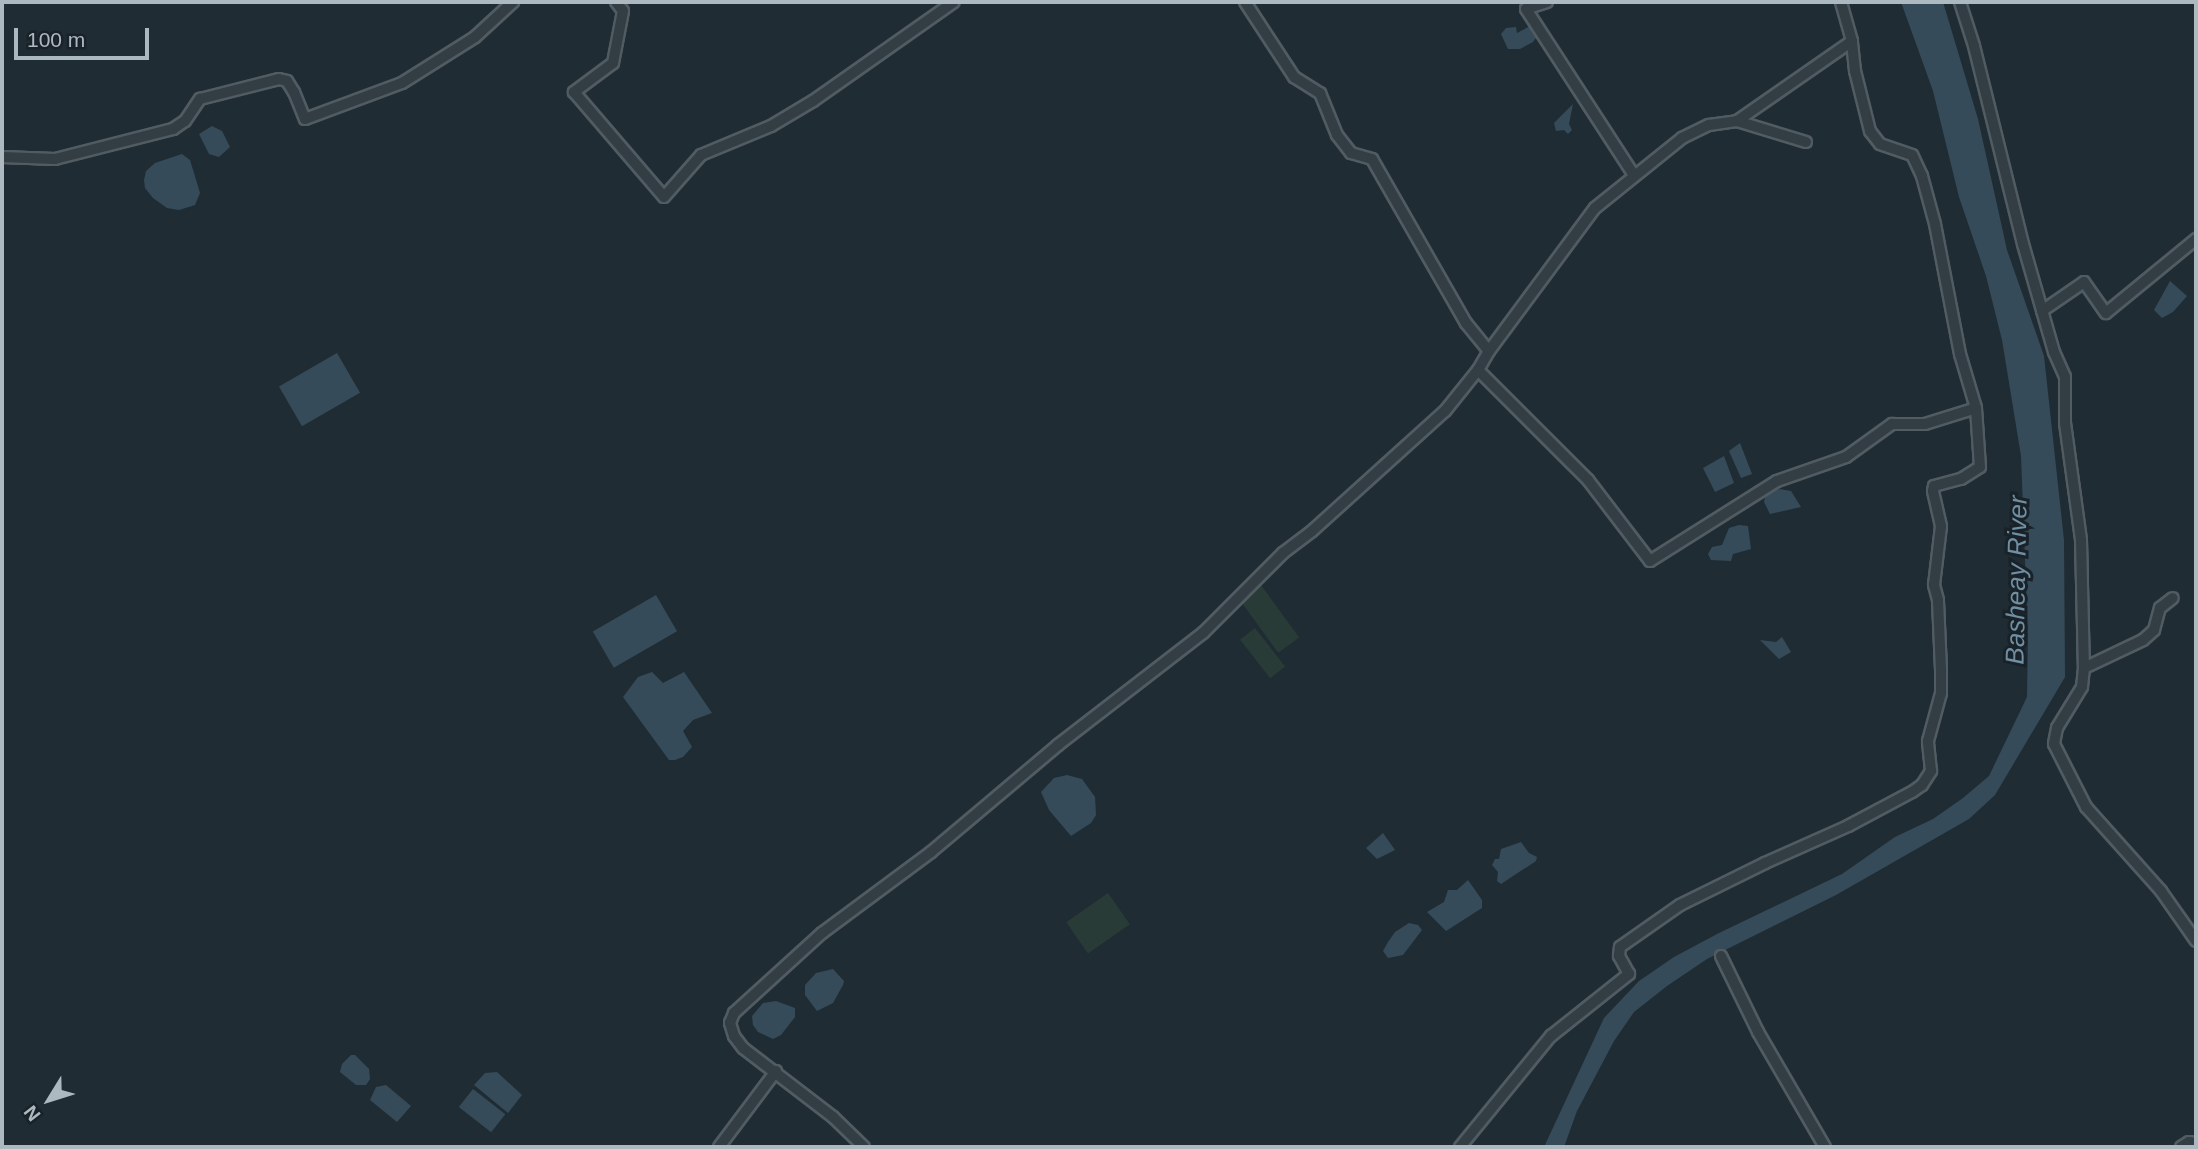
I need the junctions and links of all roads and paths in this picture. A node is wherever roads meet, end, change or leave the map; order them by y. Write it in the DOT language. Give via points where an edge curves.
graph roads {
  1 [pos="513,2"];
  2 [pos="616,2"];
  3 [pos="954,2"];
  4 [pos="1245,2"];
  5 [pos="1546,2"];
  6 [pos="1841,2"];
  7 [pos="1960,2"];
  8 [pos="1852,41"];
  9 [pos="1737,121"];
  10 [pos="1806,142"];
  11 [pos="2,157"];
  12 [pos="1634,175"];
  13 [pos="2196,239"];
  14 [pos="2042,311"];
  15 [pos="1489,351"];
  16 [pos="1478,370"];
  17 [pos="1976,408"];
  18 [pos="2173,598"];
  19 [pos="2084,668"];
  20 [pos="2196,941"];
  21 [pos="1721,956"];
  22 [pos="776,1071"];
  23 [pos="2196,1143"];
  24 [pos="719,1147"];
  25 [pos="863,1147"];
  26 [pos="1460,1147"];
  27 [pos="1825,1147"];
  28 [pos="2181,1147"];
  1 -- 11 [label="street" via="475,37 402,83 332,110 305,118 295,92 279,79 200,99 185,121 173,129 55,159"];
  2 -- 3 [label="street" via="623,11 613,63 574,92 664,197 701,155 771,126 813,101"];
  4 -- 15 [label="street" via="1294,77 1320,93 1337,135 1351,153 1372,159 1466,323"];
  5 -- 12 [label="street" via="1526,9"];
  6 -- 8 [label="street"];
  7 -- 14 [label="street"];
  8 -- 9 [label="street"];
  8 -- 17 [label="street" via="1870,131 1880,145 1912,155 1922,176"];
  9 -- 10 [label="street"];
  9 -- 12 [label="street" via="1695,131"];
  12 -- 15 [label="street" via="1595,208"];
  13 -- 14 [label="street" via="2106,313 2084,282"];
  14 -- 19 [label="street" via="2065,377 2065,424 2081,540"];
  15 -- 16 [label="street"];
  16 -- 17 [label="street" via="1588,480 1650,561 1777,481 1846,457 1892,424 1924,424"];
  16 -- 22 [label="street" via="1445,411 1275,560 1203,633 1058,745 931,852 822,933 734,1013 730,1023 734,1036"];
  17 -- 26 [label="street" via="1980,467 1961,479 1934,486 1933,491 1941,526 1934,585 1941,693 1928,741 1928,779 1848,827 1680,905 1620,947 1619,956 1629,974 1551,1036"];
  18 -- 19 [label="street" via="2160,608 2154,630 2143,640"];
  19 -- 20 [label="street" via="2082,687 2057,729 2054,744 2087,807 2161,891"];
  21 -- 27 [label="street" via="1758,1032"];
  22 -- 24 [label="street"];
  22 -- 25 [label="street"];
  23 -- 28 [label="street"];
}
